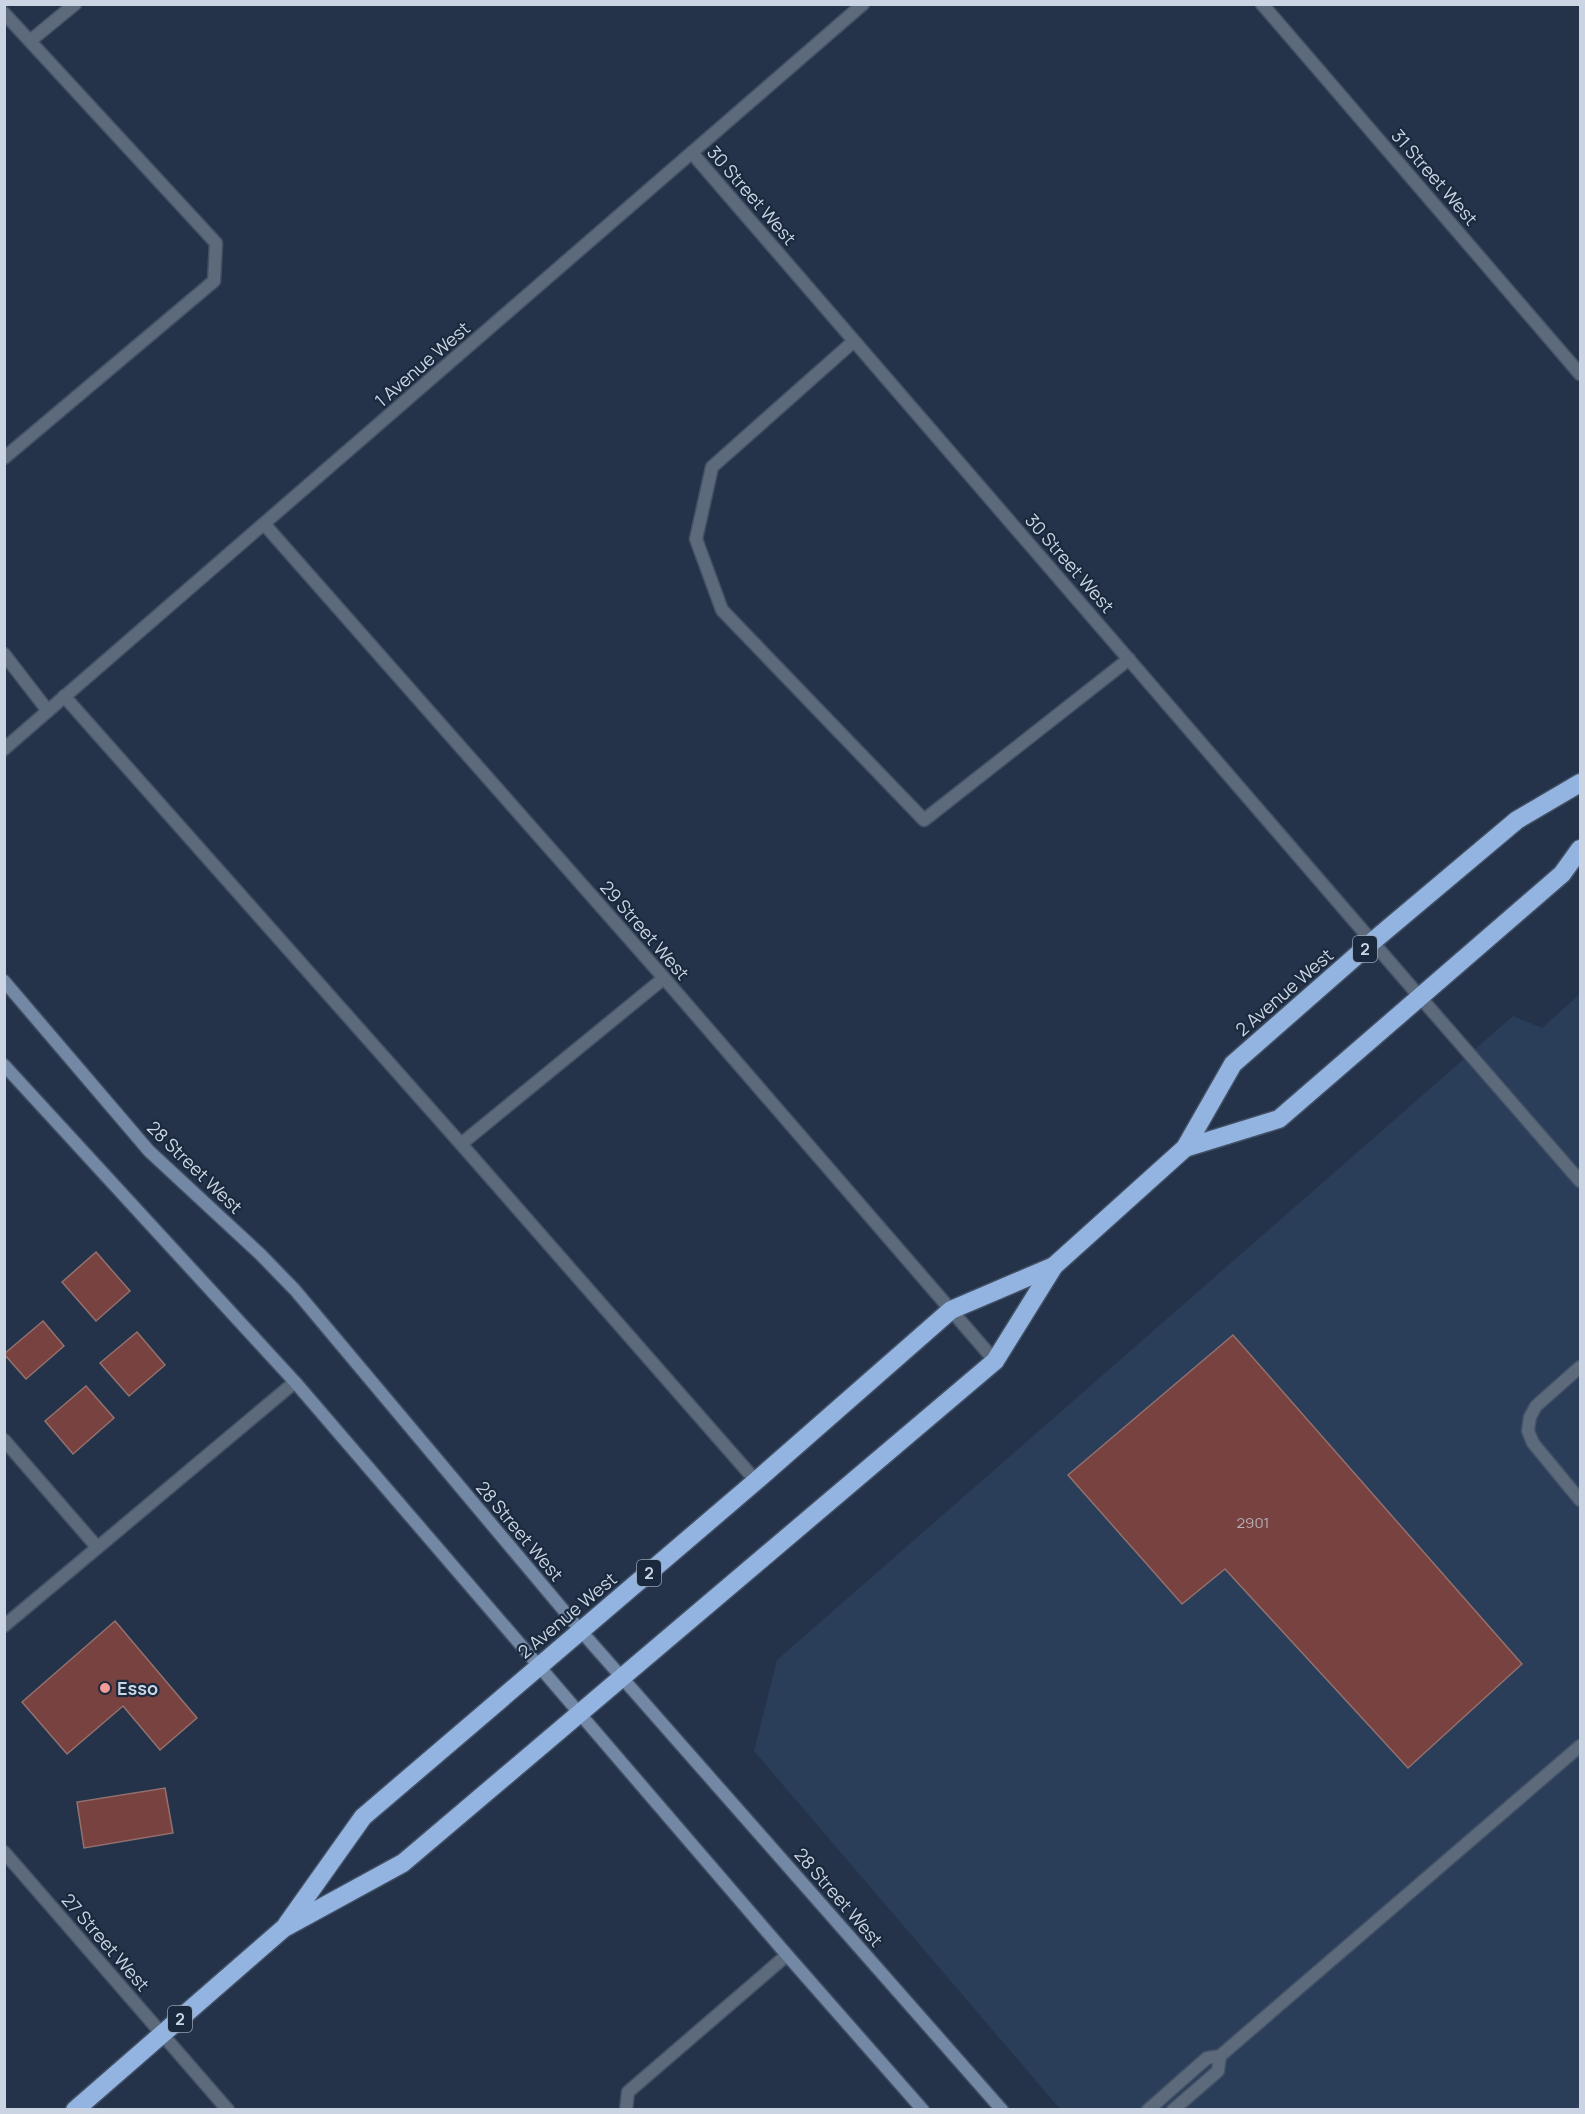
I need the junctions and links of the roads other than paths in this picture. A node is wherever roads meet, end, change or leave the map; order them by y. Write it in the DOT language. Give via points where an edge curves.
graph roads {
  1 [pos="75,4"];
  2 [pos="862,4"];
  3 [pos="1262,4"];
  4 [pos="4,13"];
  5 [pos="30,41"];
  6 [pos="692,153"];
  7 [pos="854,341"];
  8 [pos="1581,374"];
  9 [pos="4,458"];
  10 [pos="265,525"];
  11 [pos="4,654"];
  12 [pos="1129,659"];
  13 [pos="64,696"];
  14 [pos="48,711"];
  15 [pos="4,749"];
  16 [pos="1581,783"];
  17 [pos="1581,849"];
  18 [pos="1372,942"];
  19 [pos="664,978"];
  20 [pos="4,981"];
  21 [pos="1420,997"];
  22 [pos="4,1065"];
  23 [pos="461,1144"];
  24 [pos="1185,1148"];
  25 [pos="1581,1181"];
  26 [pos="1054,1266"];
  27 [pos="951,1310"];
  28 [pos="995,1361"];
  29 [pos="1581,1367"];
  30 [pos="295,1382"];
  31 [pos="4,1440"];
  32 [pos="756,1481"];
  33 [pos="1581,1500"];
  34 [pos="97,1547"];
  35 [pos="4,1626"];
  36 [pos="581,1631"];
  37 [pos="540,1666"];
  38 [pos="621,1677"];
  39 [pos="580,1713"];
  40 [pos="1581,1746"];
  41 [pos="4,1852"];
  42 [pos="284,1928"];
  43 [pos="787,1955"];
  44 [pos="162,2034"];
  45 [pos="1220,2056"];
  46 [pos="1003,2108"];
  47 [pos="75,2109"];
  48 [pos="228,2109"];
  49 [pos="626,2109"];
  50 [pos="923,2109"];
  51 [pos="1148,2109"];
  52 [pos="1173,2109"];
  1 -- 5 [label="street"];
  2 -- 6 [label="street, 1 Avenue West"];
  3 -- 8 [label="street, 31 Street West"];
  4 -- 5 [label="street"];
  5 -- 9 [label="street" via="216,243 215,272 214,281"];
  6 -- 7 [label="street, 30 Street West"];
  6 -- 10 [label="street, 1 Avenue West"];
  7 -- 12 [label="street, 30 Street West"];
  7 -- 12 [label="street" via="712,467 696,539 722,609 924,820"];
  10 -- 13 [label="street, 1 Avenue West"];
  10 -- 19 [label="street, 29 Street West"];
  11 -- 14 [label="street"];
  12 -- 18 [label="street, 30 Street West"];
  13 -- 14 [label="street, 1 Avenue West"];
  13 -- 23 [label="street"];
  14 -- 15 [label="street, 1 Avenue West"];
  16 -- 18 [label="highway, 2 Avenue West / 2" via="1517,820"];
  17 -- 21 [label="highway, 2 Avenue West / 2" via="1563,874"];
  18 -- 21 [label="street, 30 Street West"];
  18 -- 24 [label="highway, 2 Avenue West / 2" via="1233,1064"];
  19 -- 23 [label="street"];
  19 -- 27 [label="street, 29 Street West"];
  20 -- 36 [label="street, 28 Street West" via="149,1151 295,1290"];
  21 -- 24 [label="highway, 2 Avenue West / 2" via="1279,1119"];
  21 -- 25 [label="street, 30 Street West"];
  22 -- 30 [label="street"];
  23 -- 32 [label="street"];
  24 -- 26 [label="highway, 2 Avenue West / 2"];
  26 -- 27 [label="highway, 2 Avenue West / 2"];
  26 -- 28 [label="highway, 2 Avenue West / 2"];
  27 -- 28 [label="street, 29 Street West"];
  27 -- 32 [label="highway, 2 Avenue West / 2"];
  28 -- 38 [label="highway, 2 Avenue West / 2"];
  29 -- 33 [label="street" via="1536,1406 1528,1431 1533,1443"];
  30 -- 34 [label="street"];
  30 -- 37 [label="street"];
  31 -- 34 [label="street"];
  32 -- 36 [label="highway, 2 Avenue West / 2"];
  34 -- 35 [label="street"];
  36 -- 37 [label="highway, 2 Avenue West / 2"];
  36 -- 38 [label="street, 28 Street West"];
  37 -- 39 [label="street"];
  37 -- 42 [label="highway, 2 Avenue West / 2" via="363,1817"];
  38 -- 39 [label="highway, 2 Avenue West / 2"];
  38 -- 46 [label="street, 28 Street West"];
  39 -- 42 [label="highway, 2 Avenue West / 2" via="403,1863"];
  39 -- 43 [label="street"];
  40 -- 45 [label="street"];
  41 -- 44 [label="street, 27 Street West"];
  42 -- 44 [label="highway, 2 Avenue West / 2"];
  43 -- 49 [label="street" via="628,2092"];
  43 -- 50 [label="street"];
  44 -- 47 [label="highway, 2 Avenue West / 2"];
  44 -- 48 [label="street, 27 Street West"];
  45 -- 51 [label="street" via="1207,2058"];
  45 -- 52 [label="street" via="1218,2071"];
}
